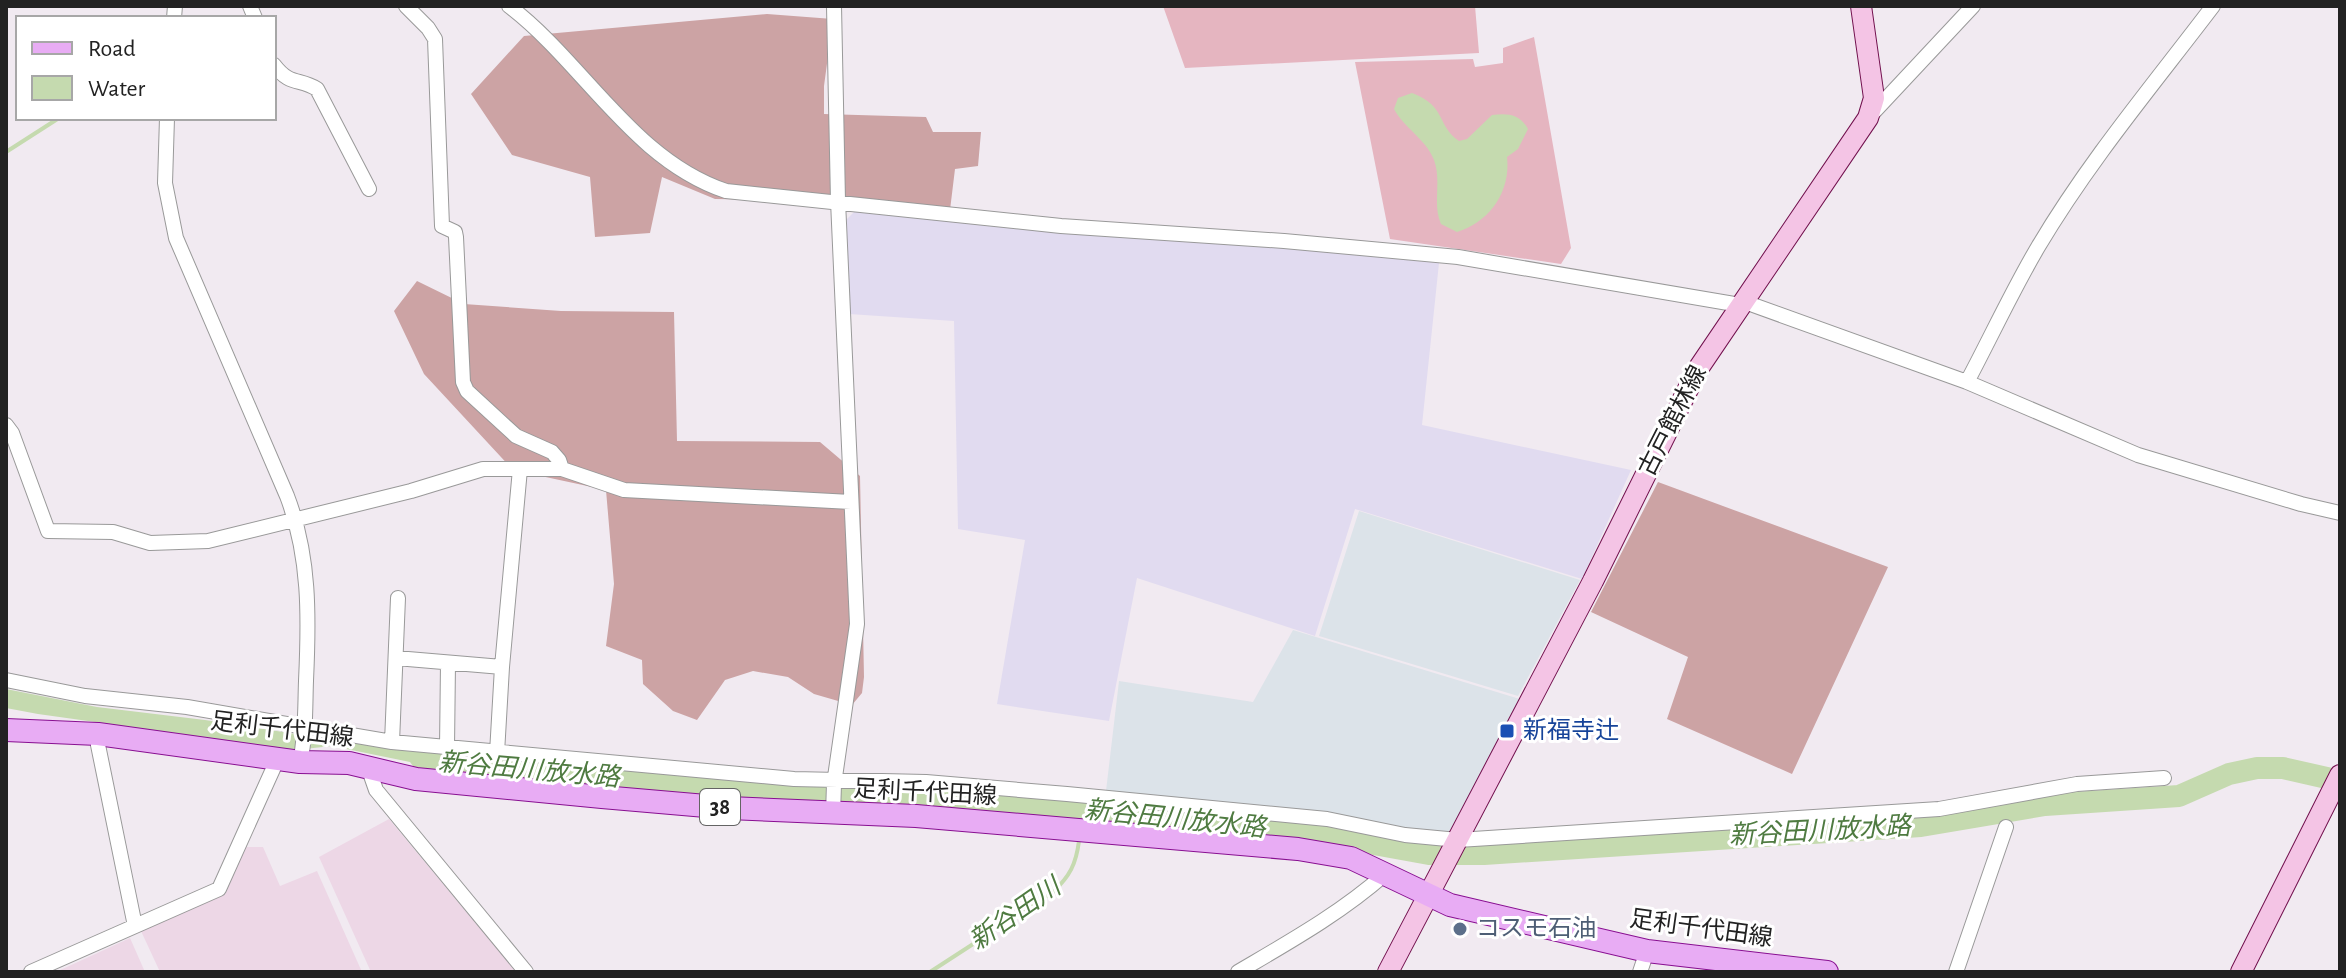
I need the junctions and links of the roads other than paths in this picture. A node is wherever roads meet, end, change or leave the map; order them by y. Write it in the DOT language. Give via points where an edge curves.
graph roads {
  1 [pos="406,6"];
  2 [pos="509,6"];
  3 [pos="834,6"];
  4 [pos="1861,6"];
  5 [pos="1973,6"];
  6 [pos="2213,6"];
  7 [pos="276,67"];
  8 [pos="1868,118"];
  9 [pos="167,120"];
  10 [pos="369,189"];
  11 [pos="838,201"];
  12 [pos="1741,303"];
  13 [pos="1967,382"];
  14 [pos="6,425"];
  15 [pos="520,469"];
  16 [pos="562,469"];
  17 [pos="851,502"];
  18 [pos="2340,513"];
  19 [pos="297,520"];
  20 [pos="398,598"];
  21 [pos="396,658"];
  22 [pos="448,663"];
  23 [pos="502,667"];
  24 [pos="6,680"];
  25 [pos="6,730"];
  26 [pos="305,732"];
  27 [pos="98,734"];
  28 [pos="392,742"];
  29 [pos="447,748"];
  30 [pos="497,753"];
  31 [pos="293,758"];
  32 [pos="368,767"];
  33 [pos="2164,778"];
  34 [pos="834,782"];
  35 [pos="2336,783"];
  36 [pos="833,809"];
  37 [pos="2006,827"];
  38 [pos="1457,842"];
  39 [pos="1385,874"];
  40 [pos="1428,896"];
  41 [pos="135,926"];
  42 [pos="1644,962"];
  43 [pos="31,972"];
  44 [pos="526,972"];
  45 [pos="1238,972"];
  46 [pos="1388,972"];
  47 [pos="1827,972"];
  48 [pos="1956,972"];
  49 [pos="2241,972"];
  1 -- 16 [label="street" via="435,39 442,226 456,237 463,382 516,436 552,452"];
  2 -- 11 [label="street" via="535,25 663,158 700,183 726,191"];
  3 -- 11 [label="street"];
  4 -- 8 [label="main road, 古戸館林線" via="1874,98"];
  5 -- 8 [label="street"];
  6 -- 13 [label="street" via="2059,214"];
  7 -- 10 [label="street" via="290,81 317,89"];
  8 -- 12 [label="main road, 古戸館林線"];
  9 -- 19 [label="street" via="165,183 176,238"];
  11 -- 12 [label="street" via="1061,226 1458,257"];
  11 -- 17 [label="street"];
  12 -- 13 [label="street"];
  12 -- 38 [label="main road, 古戸館林線" via="1681,401"];
  13 -- 18 [label="street" via="2138,455"];
  14 -- 19 [label="street" via="48,531 113,532 150,543 189,543"];
  15 -- 16 [label="street"];
  15 -- 19 [label="street" via="483,469"];
  15 -- 23 [label="street"];
  16 -- 17 [label="street" via="624,490"];
  17 -- 34 [label="street" via="857,624"];
  19 -- 26 [label="street" via="309,606"];
  20 -- 21 [label="street"];
  21 -- 22 [label="street"];
  21 -- 28 [label="street"];
  22 -- 23 [label="street"];
  22 -- 29 [label="street"];
  23 -- 30 [label="street"];
  24 -- 26 [label="street" via="85,696 176,705"];
  25 -- 27 [label="main road, 足利千代田線 / 38"];
  26 -- 28 [label="street"];
  26 -- 31 [label="street"];
  27 -- 31 [label="main road, 足利千代田線 / 38"];
  27 -- 41 [label="street"];
  28 -- 29 [label="street"];
  29 -- 30 [label="street"];
  30 -- 34 [label="street"];
  31 -- 32 [label="main road, 足利千代田線 / 38"];
  31 -- 41 [label="street" via="219,889"];
  32 -- 36 [label="main road, 足利千代田線 / 38" via="416,779 618,798"];
  32 -- 44 [label="street" via="389,807"];
  33 -- 38 [label="street" via="2077,784 1939,809"];
  34 -- 36 [label="street"];
  34 -- 38 [label="street" via="926,782 1174,804 1327,819"];
  35 -- 49 [label="main road"];
  36 -- 39 [label="main road, 足利千代田線 / 38" via="1298,849 1351,858"];
  37 -- 48 [label="street"];
  38 -- 40 [label="main road, 古戸館林線"];
  39 -- 40 [label="main road, 足利千代田線 / 38"];
  39 -- 45 [label="street" via="1310,930"];
  40 -- 42 [label="main road, 足利千代田線 / 38"];
  40 -- 46 [label="main road"];
  41 -- 43 [label="street"];
  42 -- 47 [label="main road, 足利千代田線 / 38"];
}
